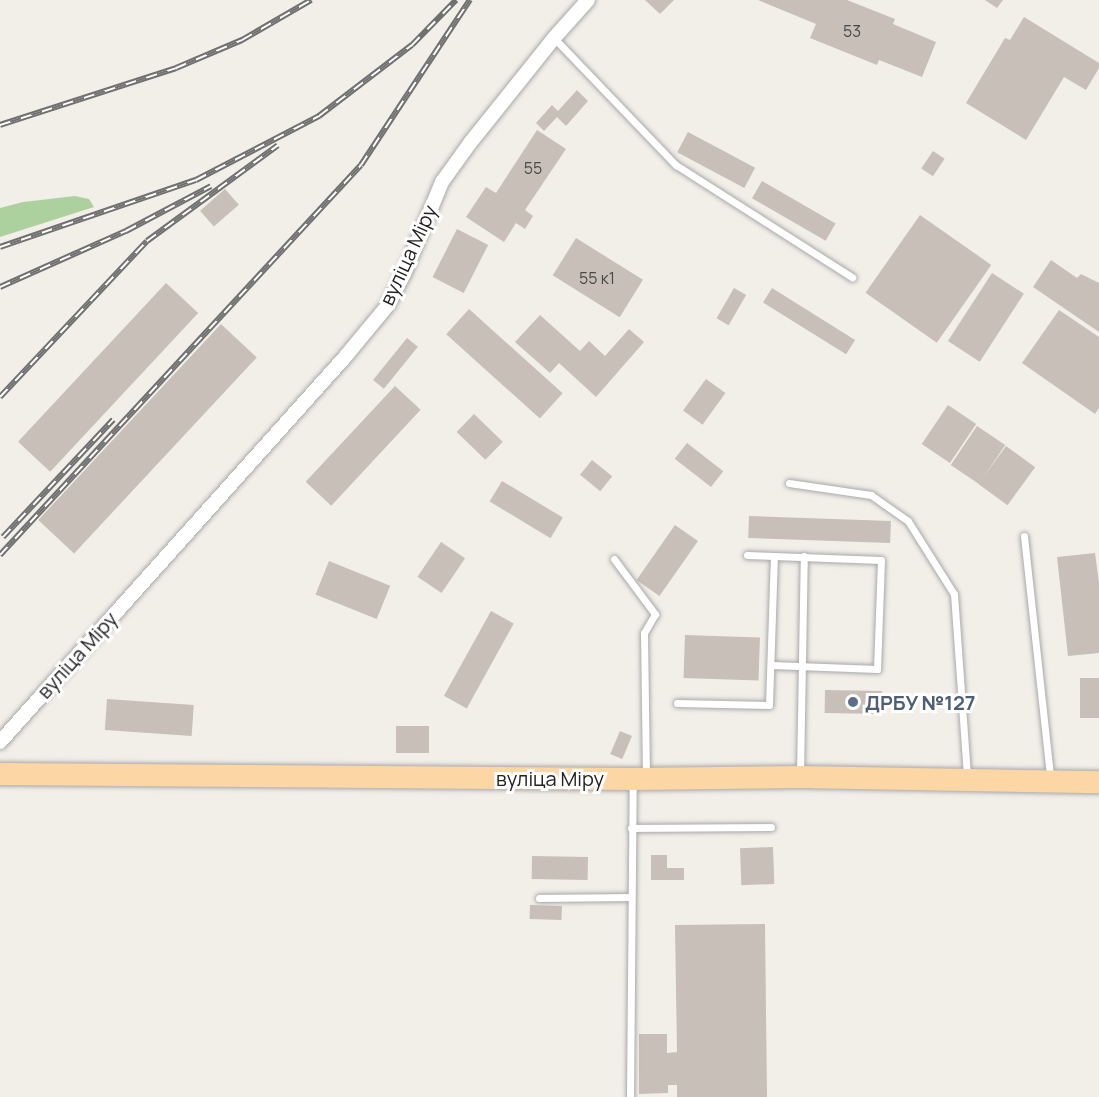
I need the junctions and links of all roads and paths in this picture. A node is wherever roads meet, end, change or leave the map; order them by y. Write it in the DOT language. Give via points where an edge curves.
graph roads {
  1 [pos="588,0"];
  2 [pos="554,38"];
  3 [pos="852,277"];
  4 [pos="789,483"];
  5 [pos="1023,536"];
  6 [pos="747,555"];
  7 [pos="774,556"];
  8 [pos="804,556"];
  9 [pos="614,559"];
  10 [pos="771,665"];
  11 [pos="802,665"];
  12 [pos="677,702"];
  13 [pos="0,742"];
  14 [pos="0,774"];
  15 [pos="800,777"];
  16 [pos="640,778"];
  17 [pos="967,779"];
  18 [pos="1051,780"];
  19 [pos="1099,782"];
  20 [pos="771,827"];
  21 [pos="630,828"];
  22 [pos="630,897"];
  23 [pos="539,898"];
  24 [pos="630,1097"];
  1 -- 2 [label="street, вуліца Міру"];
  2 -- 3 [label="lane" via="676,165"];
  2 -- 13 [label="street, вуліца Міру" via="442,182 388,305"];
  4 -- 17 [label="lane" via="870,495 908,521 954,594"];
  5 -- 18 [label="lane"];
  6 -- 7 [label="lane"];
  7 -- 8 [label="lane"];
  7 -- 10 [label="lane"];
  8 -- 11 [label="lane"];
  8 -- 11 [label="lane" via="881,560 878,669"];
  9 -- 16 [label="lane" via="655,614 644,633"];
  10 -- 11 [label="lane"];
  10 -- 12 [label="lane" via="769,705"];
  11 -- 15 [label="lane"];
  14 -- 16 [label="main road, вуліца Міру"];
  15 -- 16 [label="main road, вуліца Міру"];
  15 -- 17 [label="main road, вуліца Міру"];
  16 -- 21 [label="lane"];
  17 -- 18 [label="main road, вуліца Міру"];
  18 -- 19 [label="main road, вуліца Міру"];
  20 -- 21 [label="lane"];
  21 -- 22 [label="lane"];
  22 -- 23 [label="lane"];
  22 -- 24 [label="lane"];
}
